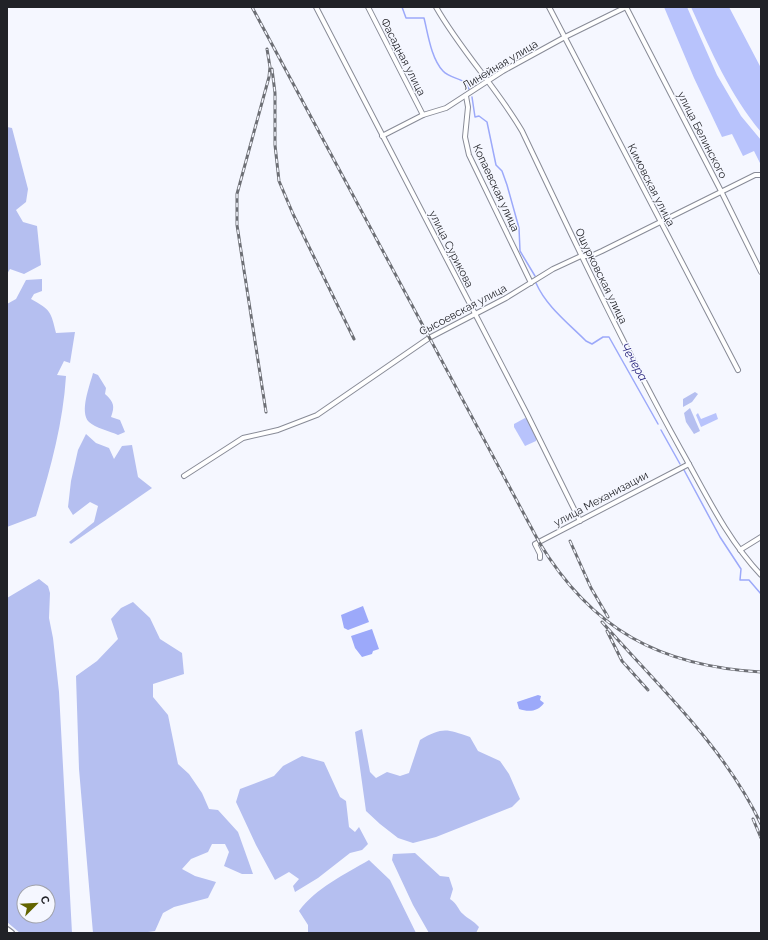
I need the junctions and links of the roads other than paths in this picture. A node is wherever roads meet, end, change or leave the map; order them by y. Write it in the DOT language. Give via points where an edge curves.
graph roads {
  1 [pos="316,7"];
  2 [pos="368,7"];
  3 [pos="436,7"];
  4 [pos="549,7"];
  5 [pos="626,7"];
  6 [pos="565,37"];
  7 [pos="488,81"];
  8 [pos="466,96"];
  9 [pos="423,115"];
  10 [pos="382,136"];
  11 [pos="760,175"];
  12 [pos="721,190"];
  13 [pos="660,222"];
  14 [pos="581,256"];
  15 [pos="761,272"];
  16 [pos="532,283"];
  17 [pos="474,314"];
  18 [pos="738,370"];
  19 [pos="689,464"];
  20 [pos="184,476"];
  21 [pos="580,521"];
  22 [pos="761,537"];
  23 [pos="740,550"];
  24 [pos="540,558"];
  25 [pos="761,575"];
  26 [pos="7,930"];
  27 [pos="11,933"];
  1 -- 10 [label="street, улица Сурикова"];
  2 -- 9 [label="street, Фасадная улица"];
  3 -- 7 [label="street, Ошурковская улица" via="449,29"];
  4 -- 6 [label="street, Кимовская улица"];
  5 -- 6 [label="street, Линейная улица"];
  5 -- 12 [label="street, улица Белинского"];
  6 -- 7 [label="street, Линейная улица"];
  6 -- 13 [label="street, Кимовская улица"];
  7 -- 8 [label="street, Линейная улица"];
  7 -- 14 [label="street, Ошурковская улица" via="522,131"];
  8 -- 9 [label="street, Линейная улица" via="446,108"];
  8 -- 16 [label="street, Копаевская улица" via="468,104 465,137 469,155"];
  9 -- 10 [label="street, Линейная улица"];
  10 -- 17 [label="street, улица Сурикова"];
  11 -- 12 [label="street, Сысоевская улица"];
  12 -- 13 [label="street, Сысоевская улица"];
  12 -- 15 [label="street, улица Белинского"];
  13 -- 14 [label="street, Сысоевская улица" via="591,256"];
  13 -- 18 [label="street, Кимовская улица"];
  14 -- 16 [label="street, Сысоевская улица" via="553,269"];
  14 -- 19 [label="street, Ошурковская улица"];
  16 -- 17 [label="street, Сысоевская улица"];
  17 -- 20 [label="street, Сысоевская улица" via="419,345 317,415 278,430 243,438"];
  17 -- 21 [label="street, улица Сурикова" via="528,414"];
  19 -- 21 [label="street, улица Механизации"];
  19 -- 23 [label="street, Ошурковская улица" via="722,524"];
  21 -- 24 [label="street, улица Механизации" via="535,544"];
  22 -- 23 [label="street"];
  23 -- 25 [label="street, Ошурковская улица"];
  26 -- 27 [label="main road"];
}
